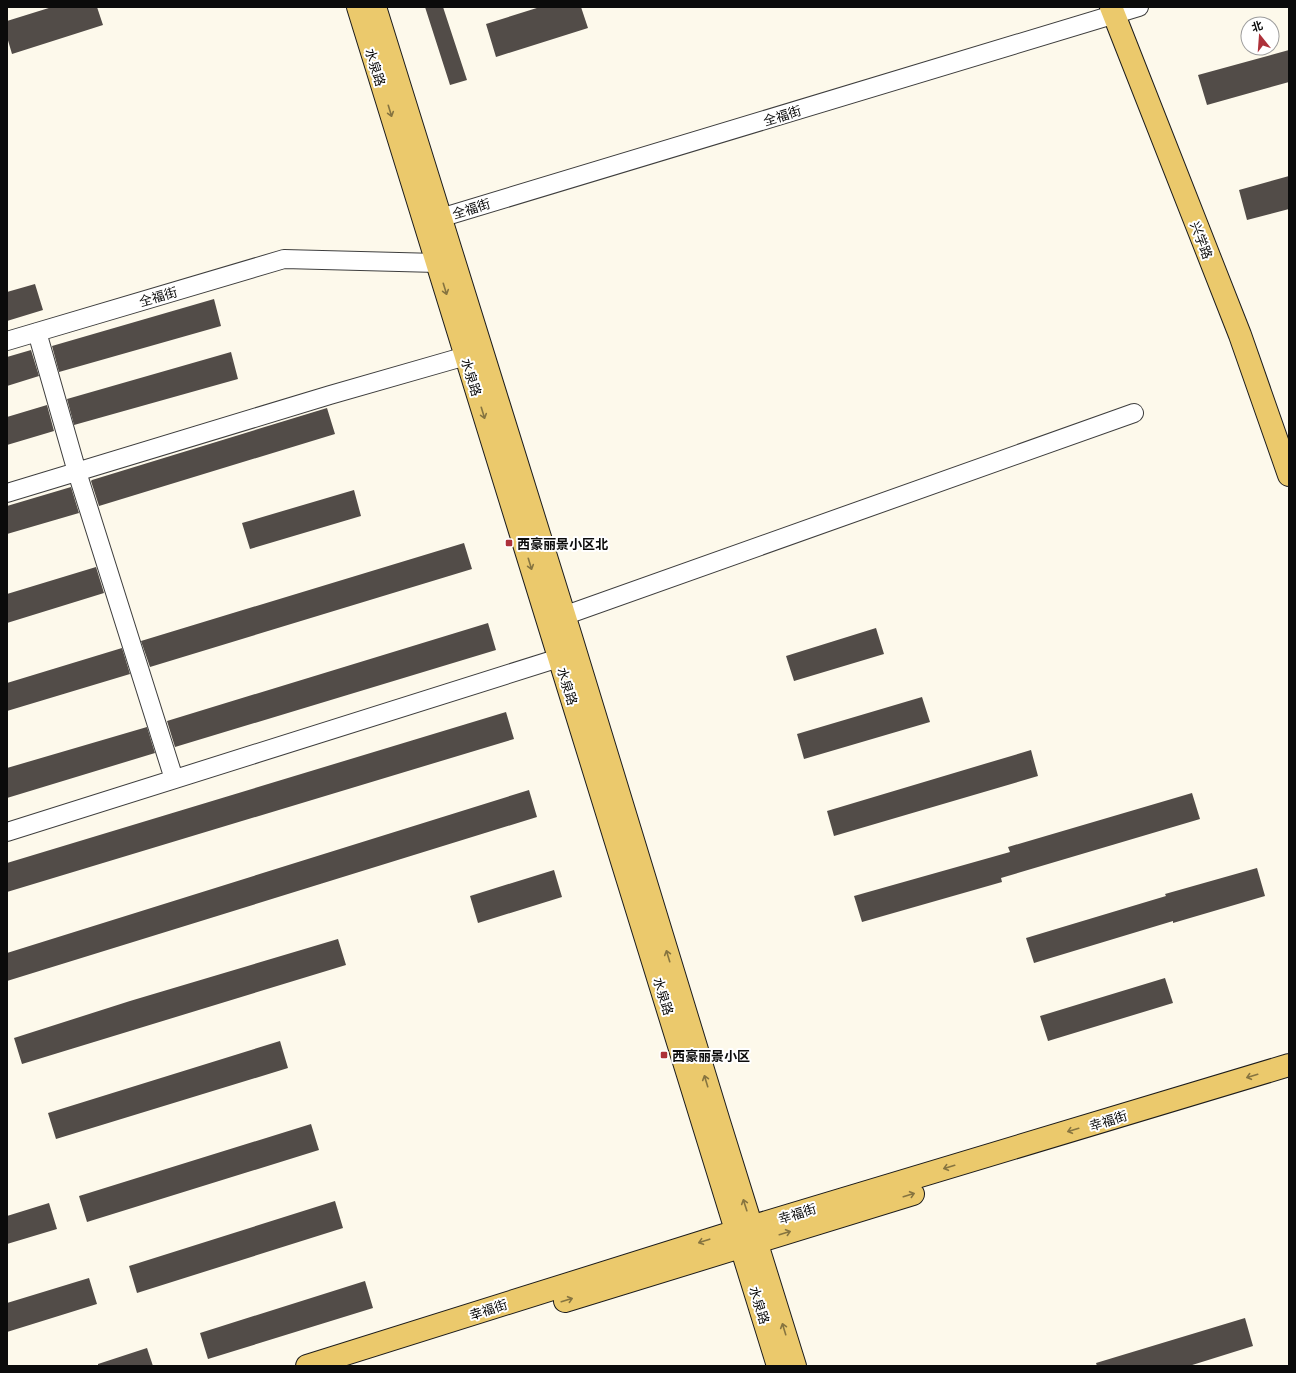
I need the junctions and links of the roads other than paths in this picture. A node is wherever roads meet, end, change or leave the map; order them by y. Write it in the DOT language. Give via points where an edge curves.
graph roads {
  1 [pos="358,7"];
  2 [pos="375,7"];
  3 [pos="1139,7"];
  4 [pos="1112,11"];
  5 [pos="432,219"];
  6 [pos="445,261"];
  7 [pos="37,332"];
  8 [pos="7,341"];
  9 [pos="466,356"];
  10 [pos="1134,413"];
  11 [pos="77,472"];
  12 [pos="1289,475"];
  13 [pos="7,493"];
  14 [pos="556,618"];
  15 [pos="559,658"];
  16 [pos="174,779"];
  17 [pos="7,832"];
  18 [pos="1289,1065"];
  19 [pos="1289,1080"];
  20 [pos="747,1236"];
  21 [pos="307,1366"];
  22 [pos="356,1366"];
  23 [pos="778,1366"];
  24 [pos="796,1366"];
  1 -- 5 [label="main road, 水泉路, one-way"];
  2 -- 5 [label="main road, 水泉路"];
  3 -- 4 [label="street, 全福街"];
  4 -- 5 [label="street, 全福街"];
  4 -- 12 [label="main road, 兴学路" via="1240,335"];
  5 -- 6 [label="main road, 水泉路"];
  6 -- 7 [label="street, 全福街" via="284,259"];
  6 -- 9 [label="main road, 水泉路, one-way"];
  6 -- 14 [label="main road, 水泉路"];
  7 -- 8 [label="street, 全福街"];
  7 -- 11 [label="street"];
  9 -- 11 [label="street"];
  9 -- 14 [label="main road, 水泉路, one-way"];
  10 -- 14 [label="street"];
  11 -- 13 [label="street"];
  11 -- 16 [label="street"];
  14 -- 15 [label="main road, 水泉路"];
  20 -- 14 [label="main road, 水泉路, one-way" via="710,1092"];
  15 -- 16 [label="street"];
  15 -- 20 [label="main road, 水泉路"];
  16 -- 17 [label="street"];
  18 -- 20 [label="main road, 幸福街, one-way"];
  20 -- 19 [label="main road, 幸福街, one-way"];
  20 -- 21 [label="main road, 幸福街, one-way"];
  22 -- 20 [label="main road, 幸福街, one-way"];
  20 -- 23 [label="main road, 水泉路"];
  24 -- 20 [label="main road, 水泉路, one-way"];
}
